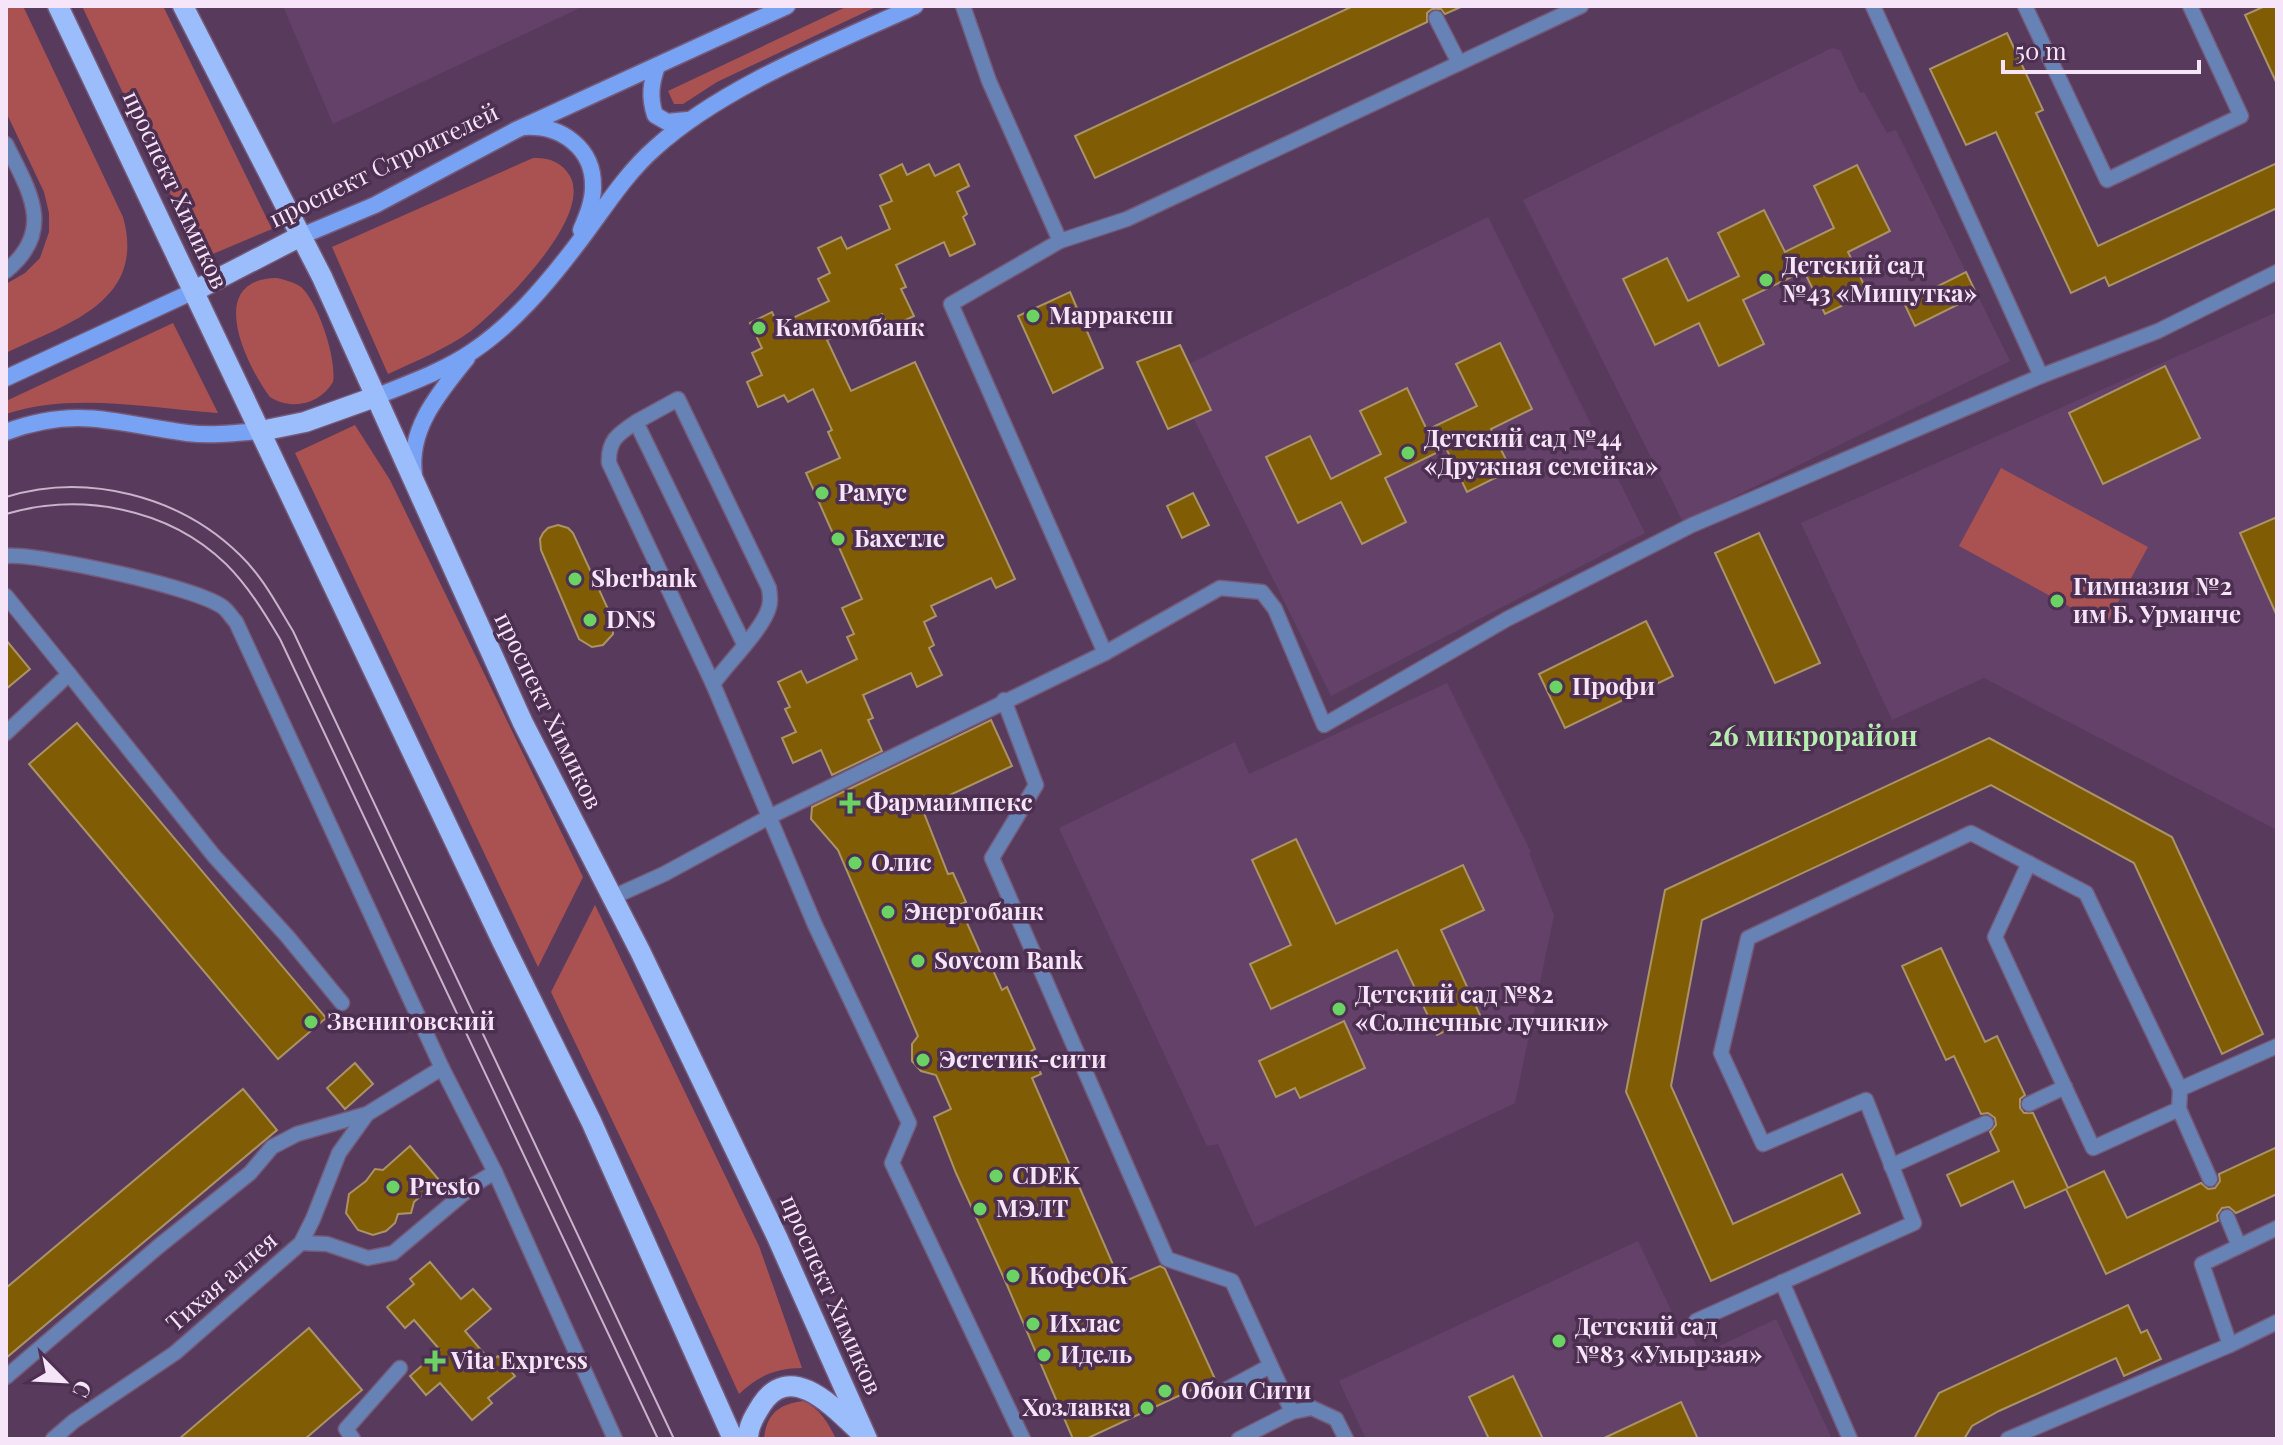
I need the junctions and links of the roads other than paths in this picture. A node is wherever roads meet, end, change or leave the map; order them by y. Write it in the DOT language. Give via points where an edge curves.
graph roads {
  1 [pos="58,6"];
  2 [pos="183,6"];
  3 [pos="787,6"];
  4 [pos="915,6"];
  5 [pos="963,6"];
  6 [pos="1581,6"];
  7 [pos="1873,6"];
  8 [pos="2025,6"];
  9 [pos="2190,6"];
  10 [pos="1436,18"];
  11 [pos="1459,63"];
  12 [pos="657,66"];
  13 [pos="687,120"];
  14 [pos="516,130"];
  15 [pos="6,144"];
  16 [pos="299,237"];
  17 [pos="1060,241"];
  18 [pos="576,247"];
  19 [pos="6,271"];
  20 [pos="2277,272"];
  21 [pos="194,291"];
  22 [pos="474,351"];
  23 [pos="2041,376"];
  24 [pos="6,378"];
  25 [pos="375,397"];
  26 [pos="636,422"];
  27 [pos="261,431"];
  28 [pos="6,432"];
  29 [pos="414,481"];
  30 [pos="6,556"];
  31 [pos="6,596"];
  32 [pos="744,644"];
  33 [pos="1105,653"];
  34 [pos="69,674"];
  35 [pos="713,684"];
  36 [pos="1004,700"];
  37 [pos="6,733"];
  38 [pos="769,817"];
  39 [pos="2029,863"];
  40 [pos="611,898"];
  41 [pos="342,1003"];
  42 [pos="2277,1046"];
  43 [pos="442,1068"];
  44 [pos="2065,1087"];
  45 [pos="2180,1089"];
  46 [pos="2029,1104"];
  47 [pos="2179,1109"];
  48 [pos="367,1114"];
  49 [pos="1986,1123"];
  50 [pos="1891,1166"];
  51 [pos="495,1172"];
  52 [pos="2210,1179"];
  53 [pos="2227,1217"];
  54 [pos="2277,1228"];
  55 [pos="301,1243"];
  56 [pos="2239,1246"];
  57 [pos="1782,1282"];
  58 [pos="1696,1321"];
  59 [pos="2277,1322"];
  60 [pos="2230,1345"];
  61 [pos="1270,1366"];
  62 [pos="400,1368"];
  63 [pos="6,1377"];
  64 [pos="1222,1392"];
  65 [pos="1292,1412"];
  66 [pos="349,1434"];
  67 [pos="53,1439"];
  68 [pos="333,1439"];
  69 [pos="615,1439"];
  70 [pos="733,1439"];
  71 [pos="748,1439"];
  72 [pos="867,1439"];
  73 [pos="1023,1439"];
  74 [pos="1239,1439"];
  75 [pos="1346,1439"];
  76 [pos="1850,1439"];
  77 [pos="2008,1439"];
  1 -- 21 [label="main road, проспект Химиков"];
  2 -- 16 [label="main road, проспект Химиков"];
  3 -- 12 [label="main road, проспект Строителей"];
  4 -- 13 [label="main road" via="754,82"];
  5 -- 17 [label="lane" via="989,81"];
  6 -- 11 [label="lane"];
  7 -- 23 [label="lane"];
  8 -- 9 [label="lane" via="2107,180 2241,116"];
  10 -- 11 [label="lane"];
  11 -- 17 [label="lane" via="1127,219"];
  12 -- 13 [label="main road" via="650,101 655,115 667,122"];
  12 -- 14 [label="main road, проспект Строителей"];
  13 -- 18 [label="main road" via="621,185"];
  14 -- 16 [label="main road, проспект Строителей" via="375,205"];
  14 -- 18 [label="main road" via="559,132 577,144 589,163 591,203"];
  15 -- 19 [label="lane" via="35,207 31,240"];
  16 -- 21 [label="main road, проспект Строителей"];
  16 -- 25 [label="main road, проспект Химиков"];
  17 -- 33 [label="lane" via="951,304"];
  18 -- 22 [label="main road" via="532,300"];
  20 -- 23 [label="lane" via="2158,331"];
  21 -- 24 [label="main road, проспект Строителей"];
  21 -- 27 [label="main road, проспект Химиков"];
  22 -- 25 [label="main road"];
  22 -- 29 [label="main road" via="426,414 411,456"];
  23 -- 33 [label="lane" via="1692,525 1507,619 1324,725 1275,609 1262,592 1220,588"];
  25 -- 27 [label="main road"];
  25 -- 29 [label="main road, проспект Химиков"];
  26 -- 32 [label="lane"];
  26 -- 32 [label="lane" via="678,399 746,538 769,588 770,605"];
  26 -- 35 [label="lane" via="614,436 609,463"];
  27 -- 28 [label="main road" via="188,433 107,418 64,417"];
  27 -- 70 [label="main road, проспект Химиков" via="591,1121"];
  29 -- 40 [label="main road, проспект Химиков" via="523,723"];
  30 -- 43 [label="lane" via="50,559 155,583 206,598 236,622"];
  31 -- 34 [label="lane"];
  32 -- 35 [label="lane"];
  33 -- 36 [label="lane"];
  34 -- 37 [label="lane"];
  34 -- 41 [label="lane" via="214,856"];
  35 -- 38 [label="lane"];
  36 -- 38 [label="lane"];
  36 -- 61 [label="lane" via="1036,785 992,858 1167,1259 1232,1281"];
  38 -- 40 [label="lane"];
  38 -- 73 [label="lane" via="909,1123 892,1163"];
  39 -- 44 [label="lane" via="1995,937"];
  39 -- 45 [label="lane" via="2086,893"];
  39 -- 50 [label="lane" via="1971,833 1748,938 1721,1053 1763,1144 1866,1100"];
  40 -- 72 [label="main road, проспект Химиков" via="770,1222"];
  42 -- 45 [label="lane"];
  43 -- 48 [label="lane"];
  43 -- 51 [label="lane"];
  44 -- 46 [label="lane"];
  44 -- 47 [label="lane" via="2093,1148"];
  45 -- 47 [label="lane"];
  47 -- 52 [label="lane"];
  48 -- 55 [label="lane, Тихая аллея" via="339,1153"];
  48 -- 63 [label="lane" via="297,1134 272,1147 250,1173"];
  49 -- 50 [label="lane"];
  50 -- 57 [label="lane" via="1914,1223"];
  51 -- 55 [label="lane" via="393,1253 368,1258 327,1244"];
  51 -- 69 [label="lane"];
  53 -- 56 [label="lane"];
  54 -- 56 [label="lane"];
  55 -- 67 [label="lane, Тихая аллея" via="175,1353"];
  56 -- 60 [label="lane" via="2202,1264"];
  57 -- 58 [label="lane"];
  57 -- 76 [label="lane"];
  59 -- 60 [label="lane"];
  60 -- 77 [label="lane"];
  61 -- 64 [label="lane"];
  61 -- 65 [label="lane"];
  62 -- 66 [label="lane"];
  65 -- 74 [label="lane"];
  65 -- 75 [label="lane" via="1312,1408 1336,1419"];
  66 -- 68 [label="lane"];
  71 -- 72 [label="main road" via="753,1417 766,1397 799,1387 817,1393"];
}
